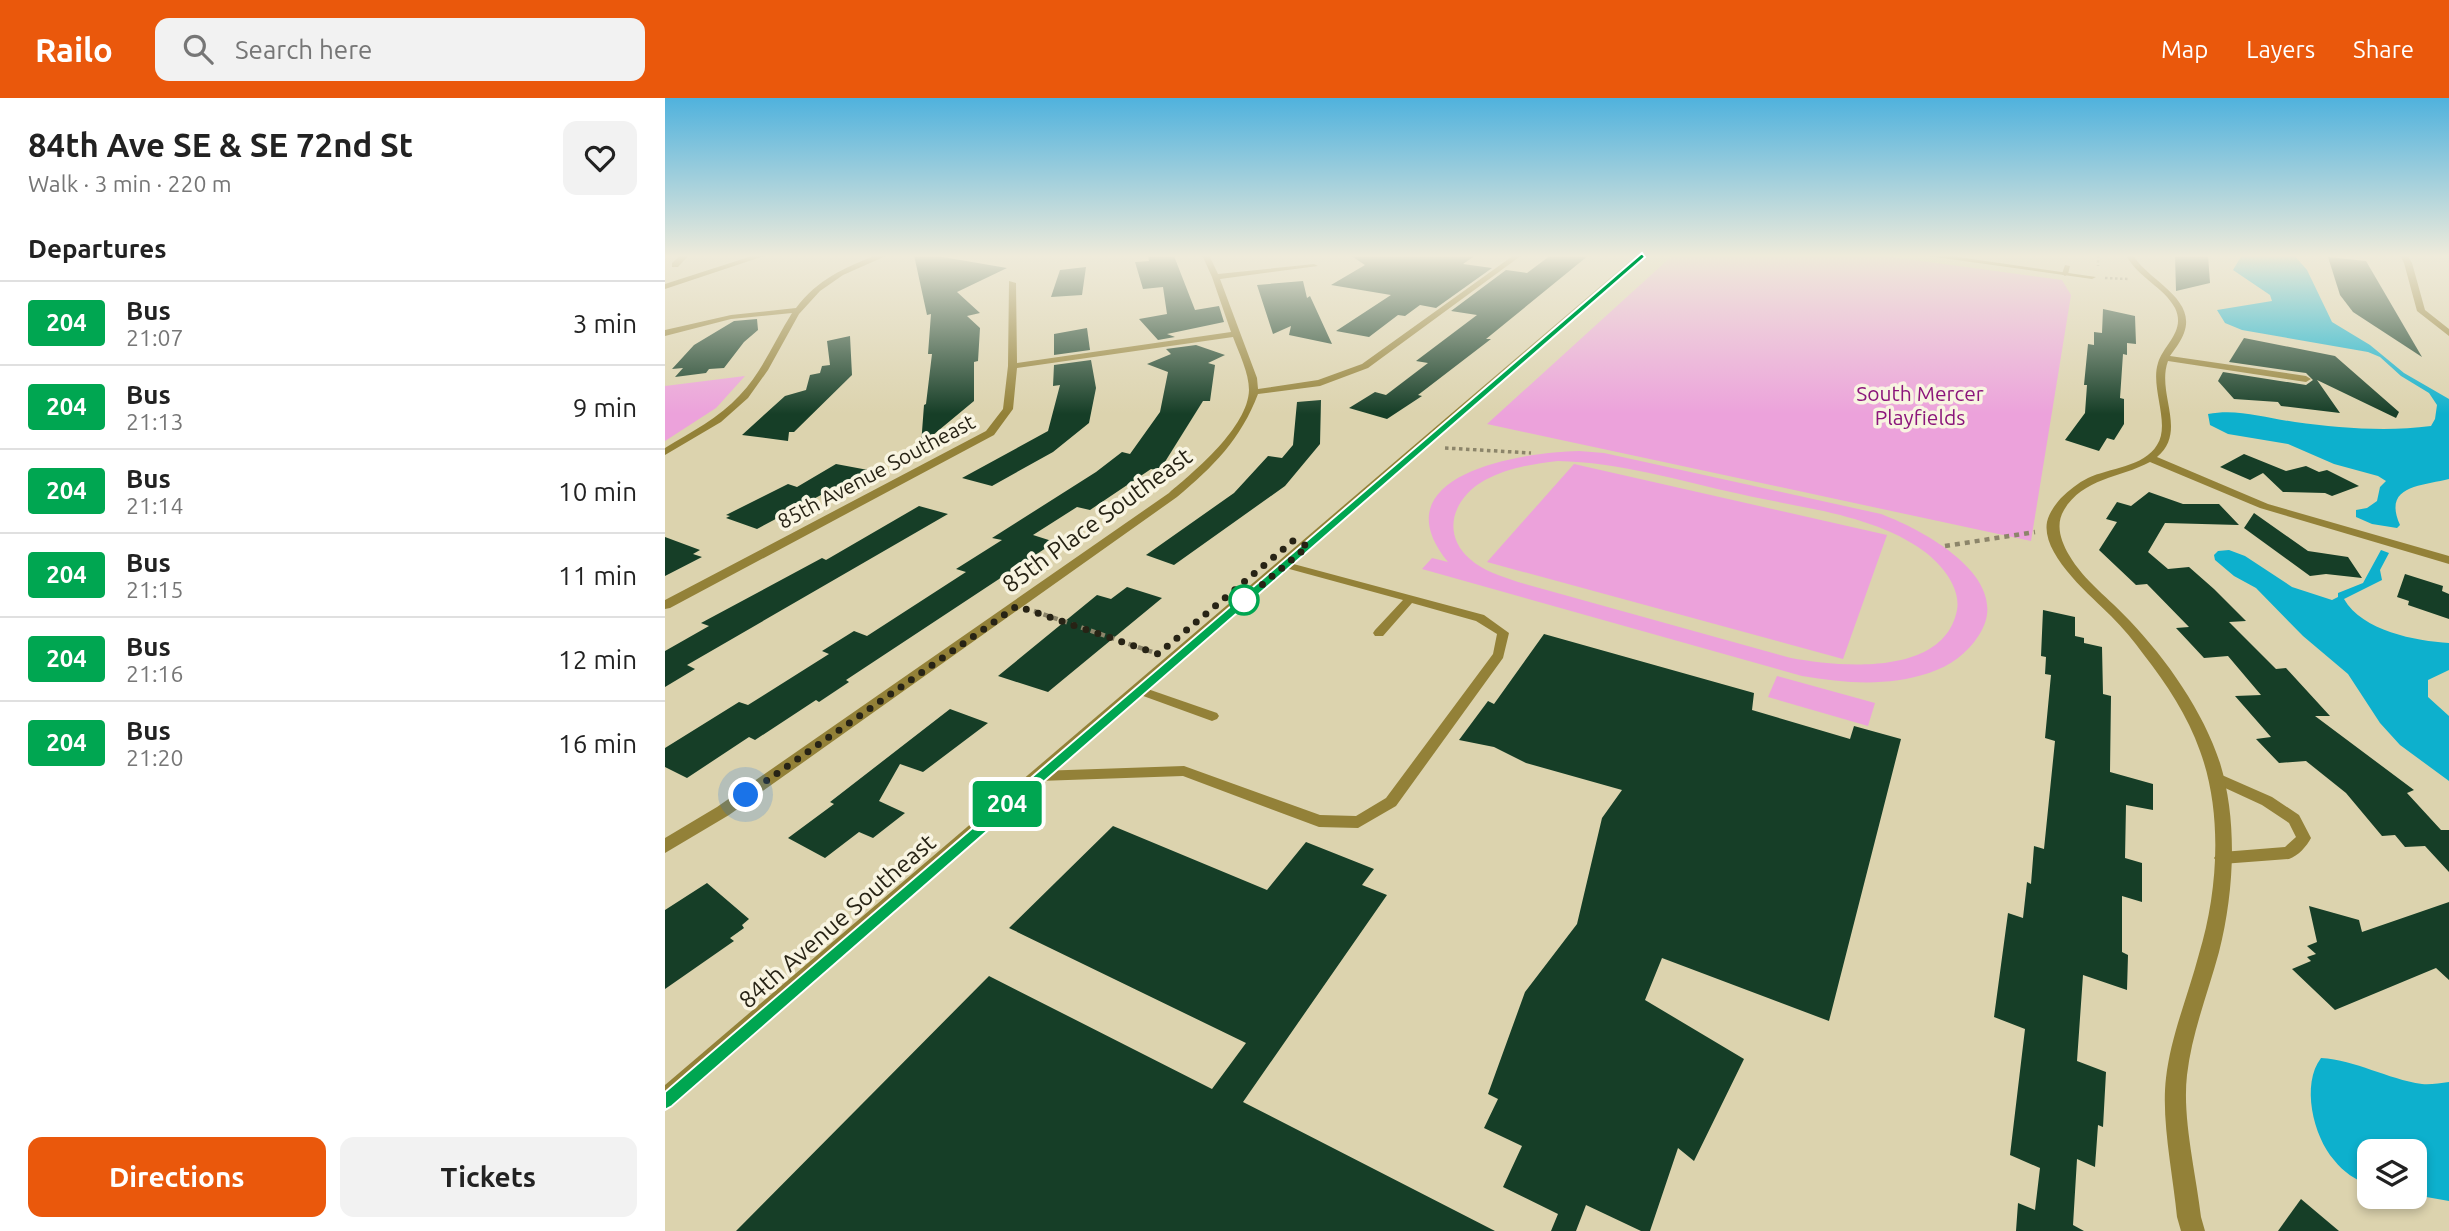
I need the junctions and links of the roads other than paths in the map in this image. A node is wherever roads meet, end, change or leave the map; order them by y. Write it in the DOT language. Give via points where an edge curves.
graph roads {
  1 [pos="800,308"];
  2 [pos="1012,308"];
  3 [pos="1227,308"];
  4 [pos="1446,308"];
  5 [pos="1583,308"];
  6 [pos="2178,308"];
  7 [pos="2420,308"];
  8 [pos="798,310"];
  9 [pos="665,333"];
  10 [pos="2449,333"];
  11 [pos="1236,334"];
  12 [pos="2165,358"];
  13 [pos="1013,366"];
  14 [pos="2306,379"];
  15 [pos="1254,392"];
  16 [pos="665,452"];
  17 [pos="2149,458"];
  18 [pos="2449,560"];
  19 [pos="1286,565"];
  20 [pos="1410,599"];
  21 [pos="665,605"];
  22 [pos="1379,633"];
  23 [pos="1139,690"];
  24 [pos="1212,716"];
  25 [pos="1039,776"];
  26 [pos="2215,777"];
  27 [pos="665,846"];
  28 [pos="2222,858"];
  29 [pos="665,1099"];
  30 [pos="2193,1231"];
  1 -- 8 [label="street"];
  2 -- 13 [label="street, 85th Avenue Southeast"];
  3 -- 11 [label="street"];
  4 -- 15 [label="street" via="1364,366 1320,383"];
  5 -- 19 [label="street, 84th Avenue Southeast"];
  6 -- 12 [label="street" via="2182,329"];
  7 -- 10 [label="street"];
  8 -- 9 [label="street" via="730,317"];
  8 -- 16 [label="street" via="744,397"];
  11 -- 13 [label="street"];
  11 -- 15 [label="street"];
  12 -- 14 [label="street"];
  12 -- 17 [label="street" via="2160,381 2166,435 2163,445"];
  13 -- 21 [label="street, 85th Avenue Southeast" via="1008,409 990,432"];
  15 -- 27 [label="street, 85th Place Southeast" via="1244,422 1205,469 1142,518 723,811"];
  17 -- 18 [label="street" via="2264,506"];
  17 -- 26 [label="street" via="2092,479 2062,505 2052,527 2059,548 2075,571 2162,668 2188,711"];
  19 -- 20 [label="lane"];
  19 -- 23 [label="street, 84th Avenue Southeast"];
  20 -- 22 [label="lane"];
  20 -- 25 [label="lane" via="1480,618 1503,633 1499,654 1391,802 1358,822 1319,821 1184,771"];
  23 -- 24 [label="lane"];
  23 -- 25 [label="street, 84th Avenue Southeast"];
  25 -- 29 [label="street, 84th Avenue Southeast"];
  26 -- 28 [label="street" via="2223,820"];
  26 -- 28 [label="lane" via="2294,818 2304,838 2289,853"];
  28 -- 30 [label="street" via="2210,951 2188,1015 2175,1095"];
}
